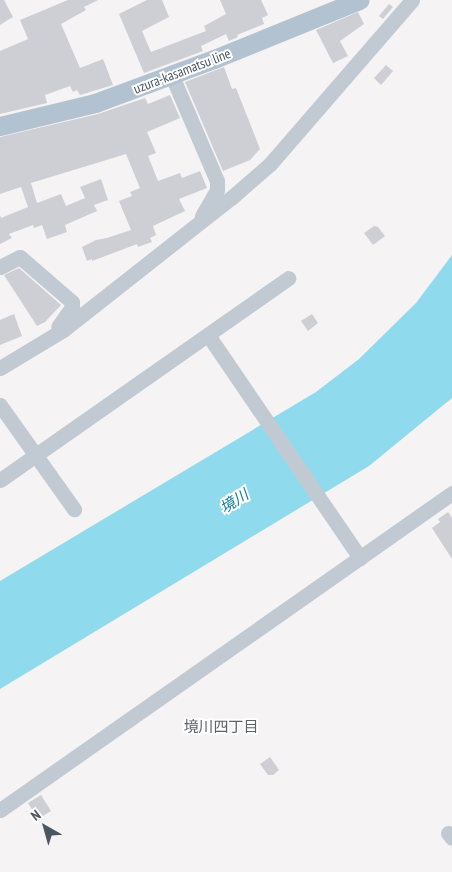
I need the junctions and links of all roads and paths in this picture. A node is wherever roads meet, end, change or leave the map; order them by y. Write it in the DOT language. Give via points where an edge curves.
graph roads {
  1 [pos="359,0"];
  2 [pos="412,0"];
  3 [pos="172,76"];
  4 [pos="0,126"];
  5 [pos="198,224"];
  6 [pos="0,267"];
  7 [pos="288,278"];
  8 [pos="208,335"];
  9 [pos="48,340"];
  10 [pos="0,368"];
  11 [pos="0,405"];
  12 [pos="36,455"];
  13 [pos="0,480"];
  14 [pos="450,500"];
  15 [pos="74,509"];
  16 [pos="360,558"];
  17 [pos="0,810"];
  1 -- 3 [label="main road, uzura-kasamatsu line"];
  2 -- 5 [label="street" via="270,164"];
  3 -- 4 [label="main road, uzura-kasamatsu line" via="95,103"];
  3 -- 5 [label="street" via="216,181 217,190"];
  5 -- 9 [label="street"];
  6 -- 9 [label="street" via="20,257 72,302 72,307"];
  7 -- 8 [label="street"];
  8 -- 12 [label="street"];
  8 -- 16 [label="street"];
  9 -- 10 [label="street"];
  11 -- 12 [label="street"];
  12 -- 13 [label="street"];
  12 -- 15 [label="street"];
  14 -- 16 [label="street"];
  16 -- 17 [label="street"];
}
